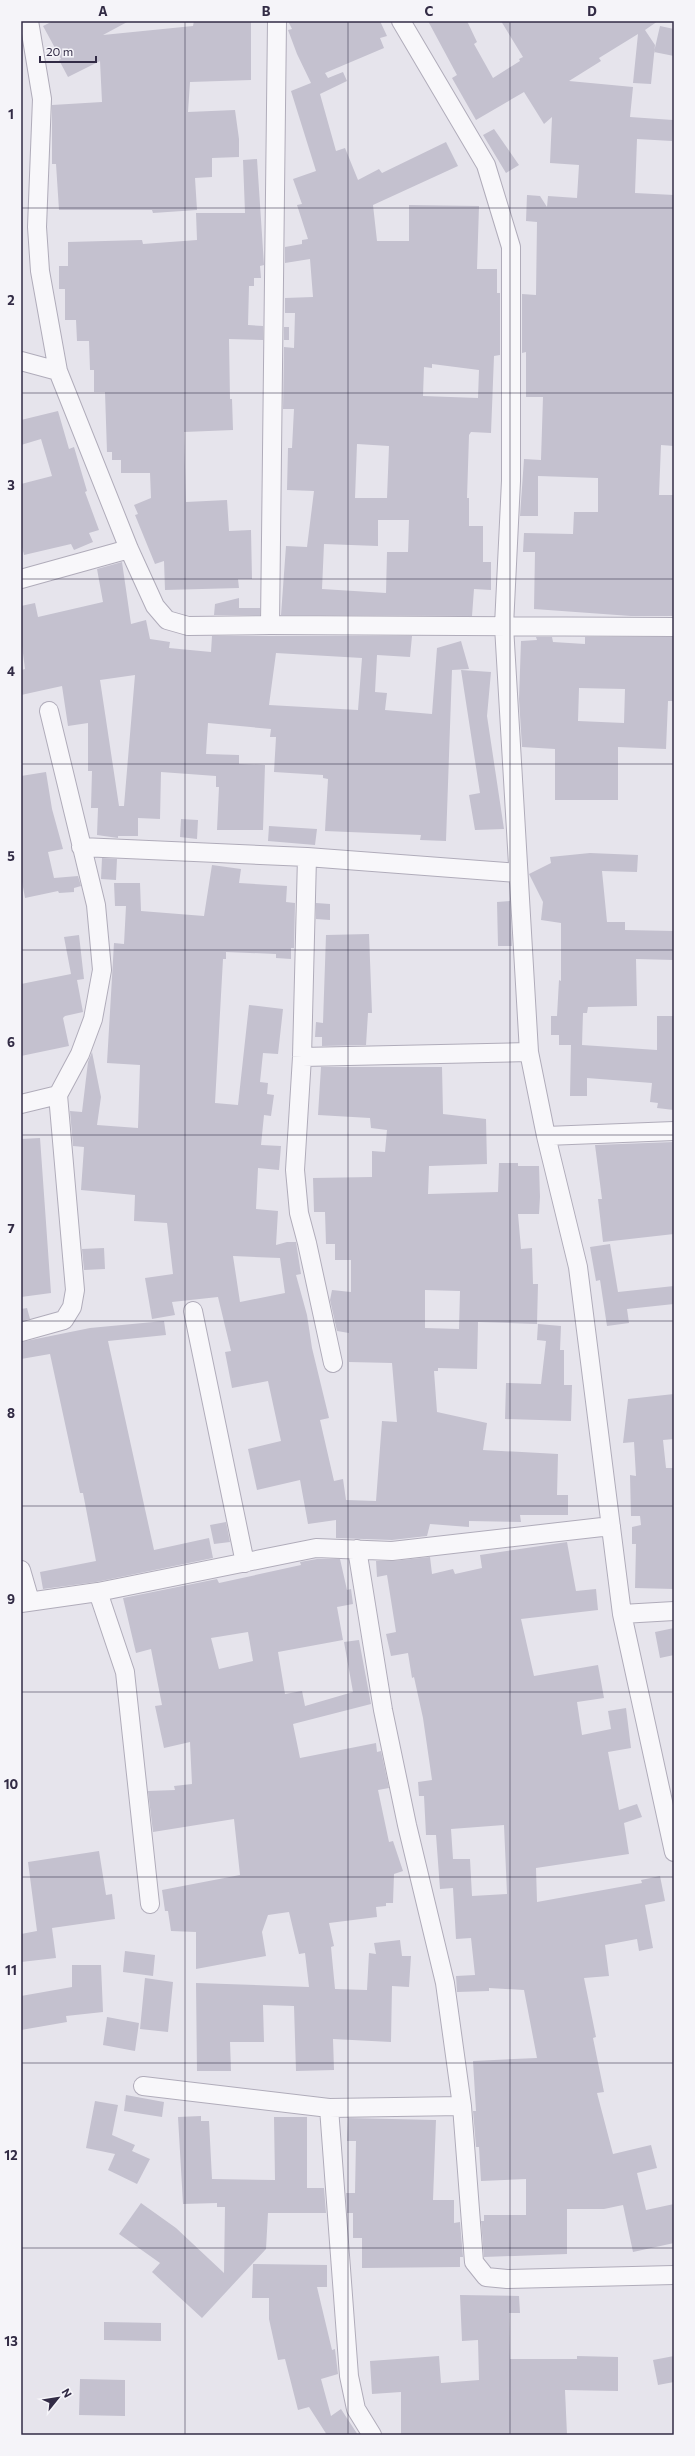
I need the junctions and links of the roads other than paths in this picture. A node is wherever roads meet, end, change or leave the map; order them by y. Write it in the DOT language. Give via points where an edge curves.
graph roads {
  1 [pos="29,21"];
  2 [pos="277,21"];
  3 [pos="401,21"];
  4 [pos="21,361"];
  5 [pos="58,371"];
  6 [pos="130,549"];
  7 [pos="21,579"];
  8 [pos="270,624"];
  9 [pos="504,626"];
  10 [pos="674,627"];
  11 [pos="49,711"];
  12 [pos="81,848"];
  13 [pos="307,857"];
  14 [pos="518,873"];
  15 [pos="529,1052"];
  16 [pos="302,1057"];
  17 [pos="58,1095"];
  18 [pos="21,1104"];
  19 [pos="674,1131"];
  20 [pos="546,1136"];
  21 [pos="193,1311"];
  22 [pos="21,1332"];
  23 [pos="333,1363"];
  24 [pos="610,1526"];
  25 [pos="357,1549"];
  26 [pos="245,1563"];
  27 [pos="21,1570"];
  28 [pos="98,1592"];
  29 [pos="26,1602"];
  30 [pos="674,1611"];
  31 [pos="622,1614"];
  32 [pos="674,1852"];
  33 [pos="150,1904"];
  34 [pos="143,2086"];
  35 [pos="462,2106"];
  36 [pos="329,2108"];
  37 [pos="674,2275"];
  38 [pos="372,2435"];
  1 -- 5 [label="street" via="42,99 37,227 40,270"];
  2 -- 8 [label="street"];
  3 -- 9 [label="street" via="486,165 511,247 511,481"];
  4 -- 5 [label="street"];
  5 -- 6 [label="street"];
  6 -- 7 [label="street"];
  6 -- 8 [label="street" via="155,606 167,620 188,626"];
  8 -- 9 [label="street"];
  9 -- 10 [label="street"];
  9 -- 14 [label="street"];
  11 -- 12 [label="street"];
  12 -- 13 [label="street"];
  12 -- 17 [label="street" via="96,905 102,970 94,1019 80,1054"];
  13 -- 14 [label="street"];
  13 -- 16 [label="street"];
  14 -- 15 [label="street"];
  15 -- 16 [label="street"];
  15 -- 20 [label="street"];
  16 -- 23 [label="street" via="296,1170 299,1213"];
  17 -- 18 [label="street"];
  17 -- 22 [label="street" via="75,1290 72,1307 64,1320"];
  19 -- 20 [label="street"];
  20 -- 24 [label="street" via="578,1267"];
  21 -- 26 [label="street"];
  24 -- 25 [label="street" via="392,1551"];
  24 -- 31 [label="street"];
  25 -- 26 [label="street" via="316,1548"];
  25 -- 35 [label="street" via="383,1710 407,1825 445,1983"];
  26 -- 28 [label="street"];
  27 -- 29 [label="street"];
  28 -- 29 [label="street"];
  28 -- 33 [label="street" via="125,1672"];
  30 -- 31 [label="street"];
  31 -- 32 [label="street"];
  34 -- 36 [label="street"];
  35 -- 36 [label="street"];
  35 -- 37 [label="street" via="474,2262 486,2277 508,2279"];
  36 -- 38 [label="street" via="349,2376 356,2409"];
}
